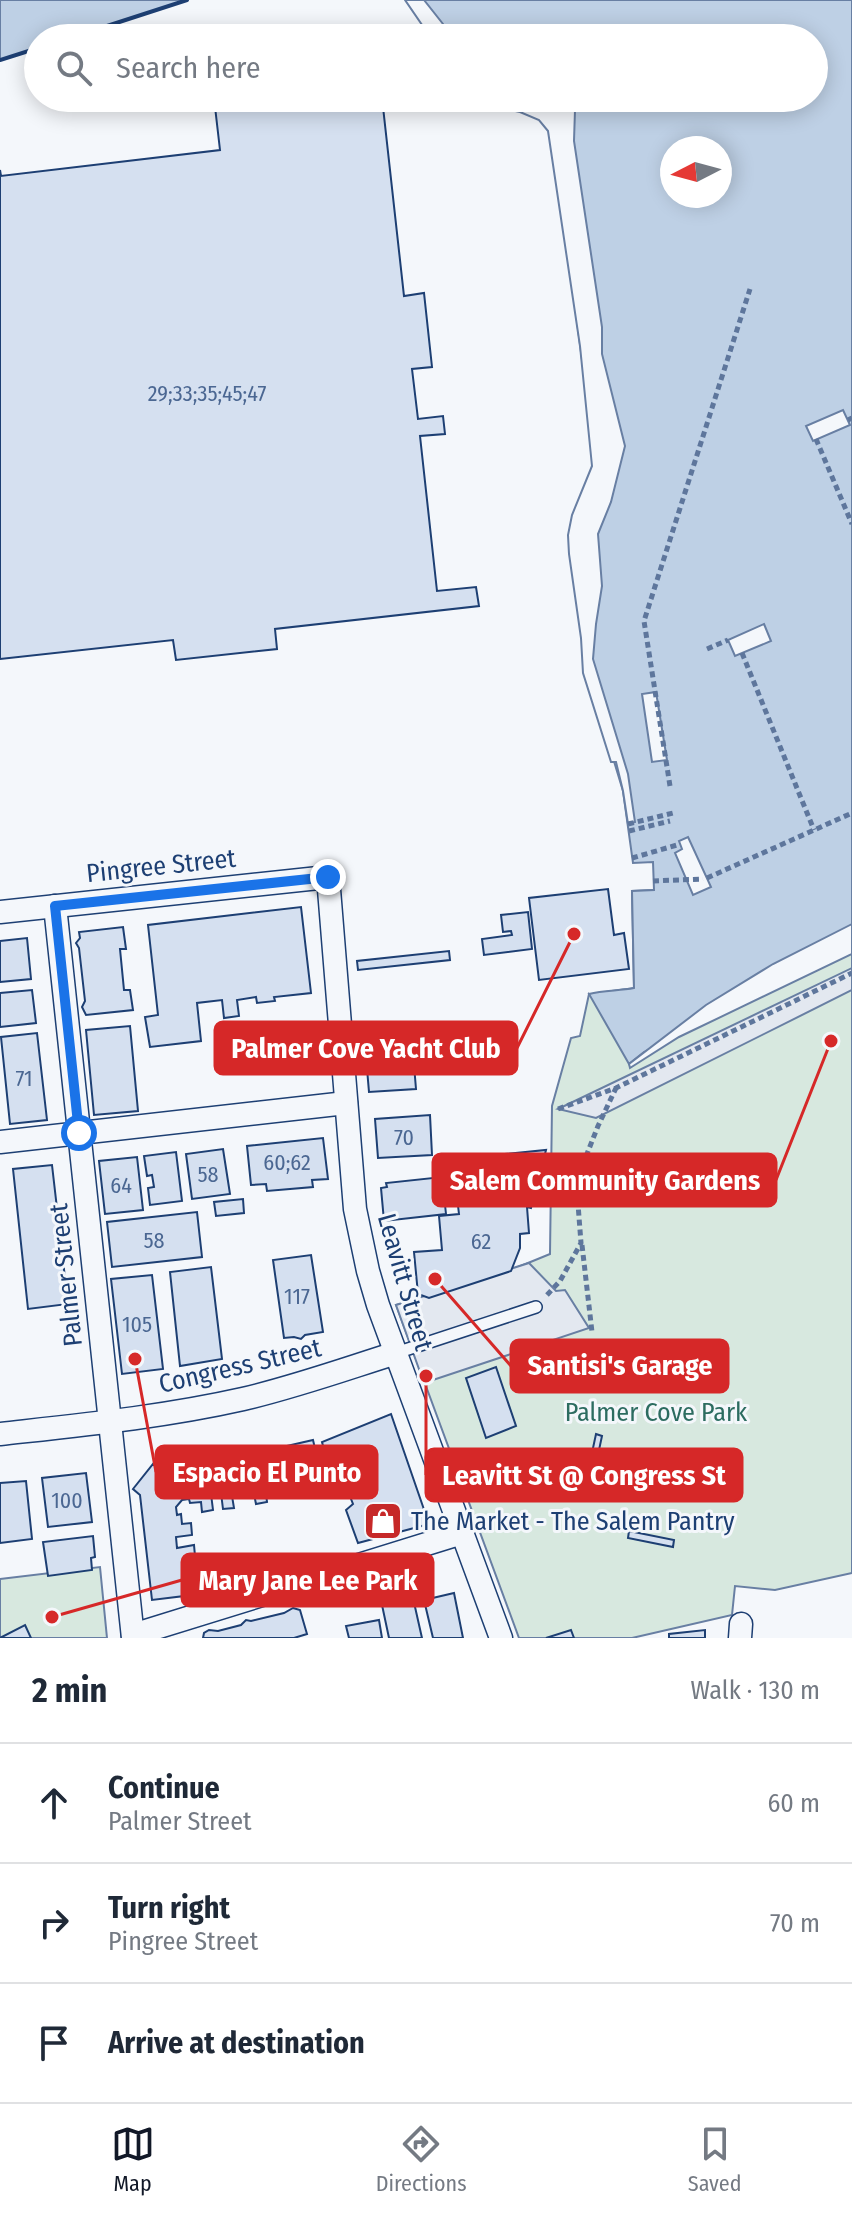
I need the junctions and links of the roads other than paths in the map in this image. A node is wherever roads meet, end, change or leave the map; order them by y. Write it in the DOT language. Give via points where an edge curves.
graph roads {
  1 [pos="328,877"];
  2 [pos="55,906"];
  3 [pos="0,912"];
  4 [pos="346,1103"];
  5 [pos="79,1133"];
  6 [pos="0,1142"];
  7 [pos="536,1307"];
  8 [pos="396,1353"];
  9 [pos="109,1422"];
  10 [pos="0,1434"];
  11 [pos="462,1533"];
  12 [pos="133,1636"];
  13 [pos="501,1638"];
  1 -- 2 [label="street, Pingree Street"];
  1 -- 4 [label="street, Leavitt Street"];
  2 -- 3 [label="street, Pingree Street"];
  2 -- 5 [label="street, Palmer Street"];
  4 -- 5 [label="street"];
  4 -- 8 [label="street, Leavitt Street" via="355,1209 368,1271"];
  5 -- 6 [label="street"];
  5 -- 9 [label="street, Palmer Street"];
  7 -- 8 [label="lane"];
  8 -- 9 [label="street, Congress Street" via="291,1387"];
  8 -- 11 [label="street, Leavitt Street"];
  9 -- 10 [label="street, Congress Street"];
  9 -- 12 [label="street, Palmer Street"];
  11 -- 12 [label="street"];
  11 -- 13 [label="street, Leavitt Street"];
}
